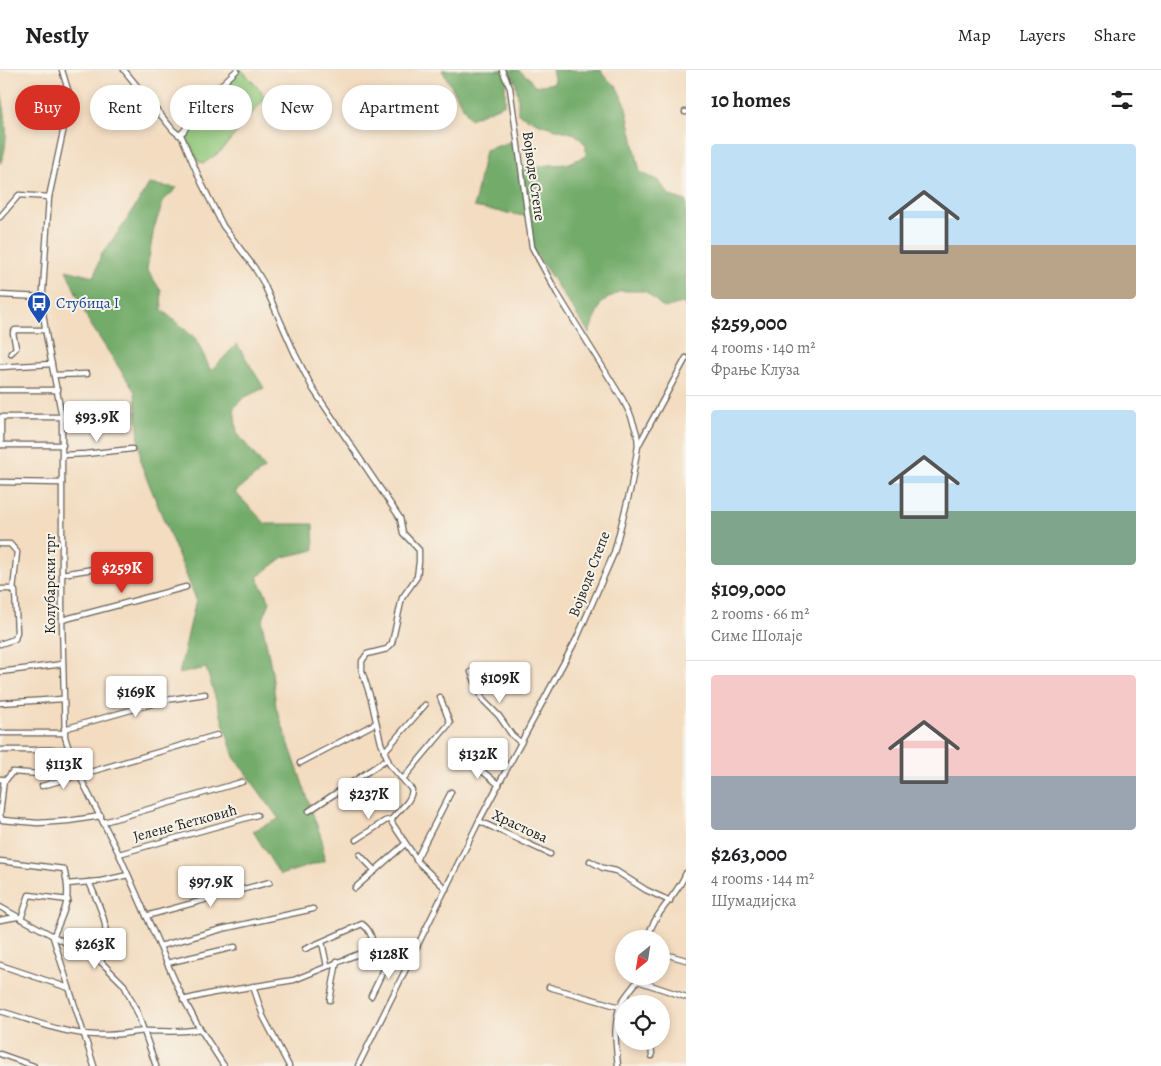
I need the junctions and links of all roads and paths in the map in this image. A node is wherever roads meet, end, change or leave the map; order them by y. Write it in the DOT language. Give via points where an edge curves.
graph roads {
  1 [pos="62,70"];
  2 [pos="124,70"];
  3 [pos="237,70"];
  4 [pos="502,70"];
  5 [pos="181,134"];
  6 [pos="49,198"];
  7 [pos="0,217"];
  8 [pos="0,295"];
  9 [pos="42,297"];
  10 [pos="45,330"];
  11 [pos="11,353"];
  12 [pos="686,358"];
  13 [pos="52,364"];
  14 [pos="0,367"];
  15 [pos="87,374"];
  16 [pos="54,375"];
  17 [pos="0,390"];
  18 [pos="58,390"];
  19 [pos="0,417"];
  20 [pos="62,417"];
  21 [pos="0,445"];
  22 [pos="63,445"];
  23 [pos="638,446"];
  24 [pos="132,450"];
  25 [pos="63,455"];
  26 [pos="0,482"];
  27 [pos="62,483"];
  28 [pos="0,544"];
  29 [pos="143,561"];
  30 [pos="62,574"];
  31 [pos="186,587"];
  32 [pos="0,589"];
  33 [pos="13,591"];
  34 [pos="62,620"];
  35 [pos="0,644"];
  36 [pos="62,664"];
  37 [pos="0,672"];
  38 [pos="471,672"];
  39 [pos="205,694"];
  40 [pos="440,697"];
  41 [pos="63,699"];
  42 [pos="0,702"];
  43 [pos="425,704"];
  44 [pos="376,723"];
  45 [pos="64,731"];
  46 [pos="0,733"];
  47 [pos="217,735"];
  48 [pos="521,743"];
  49 [pos="0,750"];
  50 [pos="68,750"];
  51 [pos="384,752"];
  52 [pos="387,759"];
  53 [pos="470,761"];
  54 [pos="300,763"];
  55 [pos="74,764"];
  56 [pos="80,775"];
  57 [pos="2,779"];
  58 [pos="403,779"];
  59 [pos="242,782"];
  60 [pos="499,785"];
  61 [pos="42,786"];
  62 [pos="451,792"];
  63 [pos="310,811"];
  64 [pos="257,815"];
  65 [pos="101,816"];
  66 [pos="392,819"];
  67 [pos="479,821"];
  68 [pos="104,822"];
  69 [pos="356,840"];
  70 [pos="405,844"];
  71 [pos="119,854"];
  72 [pos="550,854"];
  73 [pos="360,855"];
  74 [pos="416,860"];
  75 [pos="0,861"];
  76 [pos="590,861"];
  77 [pos="375,871"];
  78 [pos="686,873"];
  79 [pos="128,876"];
  80 [pos="89,882"];
  81 [pos="270,882"];
  82 [pos="67,884"];
  83 [pos="355,888"];
  84 [pos="446,889"];
  85 [pos="68,900"];
  86 [pos="670,901"];
  87 [pos="0,907"];
  88 [pos="313,910"];
  89 [pos="146,916"];
  90 [pos="19,918"];
  91 [pos="0,920"];
  92 [pos="650,930"];
  93 [pos="53,937"];
  94 [pos="322,942"];
  95 [pos="160,946"];
  96 [pos="235,947"];
  97 [pos="374,948"];
  98 [pos="305,949"];
  99 [pos="670,956"];
  100 [pos="390,958"];
  101 [pos="686,960"];
  102 [pos="337,961"];
  103 [pos="101,962"];
  104 [pos="167,963"];
  105 [pos="0,964"];
  106 [pos="327,966"];
  107 [pos="407,967"];
  108 [pos="635,985"];
  109 [pos="655,985"];
  110 [pos="253,986"];
  111 [pos="549,987"];
  112 [pos="69,988"];
  113 [pos="627,995"];
  114 [pos="370,996"];
  115 [pos="686,997"];
  116 [pos="183,1000"];
  117 [pos="330,1000"];
  118 [pos="615,1006"];
  119 [pos="0,1010"];
  120 [pos="200,1029"];
  121 [pos="144,1031"];
  122 [pos="85,1034"];
  123 [pos="616,1050"];
  124 [pos="652,1050"];
  125 [pos="0,1054"];
  126 [pos="652,1056"];
  127 [pos="34,1066"];
  128 [pos="94,1066"];
  129 [pos="156,1066"];
  130 [pos="224,1066"];
  131 [pos="289,1066"];
  132 [pos="358,1066"];
  133 [pos="618,1066"];
  1 -- 6 [label="street, Колубарски трг" via="69,108"];
  2 -- 5 [label="street" via="173,130"];
  3 -- 5 [label="street" via="198,107"];
  4 -- 23 [label="street, Војводе Степе" via="510,88 532,247 623,400 631,416"];
  5 -- 44 [label="street" via="224,226 263,282 313,389 400,518 403,533 419,550 417,577 402,598 392,643 387,649 367,654 362,662 363,678"];
  6 -- 7 [label="street" via="19,195"];
  6 -- 9 [label="street, Колубарски трг"];
  8 -- 9 [label="street"];
  9 -- 10 [label="street, Колубарски трг"];
  10 -- 11 [label="street" via="15,330 16,348"];
  10 -- 13 [label="street, Колубарски трг"];
  12 -- 23 [label="street"];
  13 -- 14 [label="street"];
  13 -- 16 [label="street, Колубарски трг"];
  15 -- 16 [label="street"];
  16 -- 18 [label="street, Колубарски трг"];
  17 -- 18 [label="street"];
  18 -- 20 [label="street, Колубарски трг"];
  19 -- 20 [label="street"];
  19 -- 21 [label="street"];
  20 -- 22 [label="street, Колубарски трг"];
  21 -- 22 [label="street"];
  22 -- 25 [label="street, Колубарски трг"];
  23 -- 48 [label="street, Војводе Степе" via="614,553 577,638"];
  24 -- 25 [label="street"];
  25 -- 27 [label="street, Колубарски трг"];
  26 -- 27 [label="street"];
  27 -- 30 [label="street, Колубарски трг"];
  28 -- 33 [label="street" via="10,544 17,552"];
  29 -- 30 [label="street"];
  30 -- 34 [label="street, Колубарски трг"];
  31 -- 34 [label="street"];
  32 -- 33 [label="street"];
  33 -- 35 [label="street" via="16,636"];
  34 -- 36 [label="street, Колубарски трг"];
  36 -- 37 [label="street"];
  36 -- 41 [label="street, Колубарски трг"];
  38 -- 48 [label="street" via="483,700"];
  39 -- 45 [label="street" via="166,700"];
  40 -- 58 [label="street" via="450,723"];
  41 -- 42 [label="street"];
  41 -- 45 [label="street, Колубарски трг"];
  43 -- 51 [label="street"];
  44 -- 51 [label="street"];
  44 -- 54 [label="street"];
  45 -- 46 [label="street"];
  45 -- 50 [label="street, Колубарски трг"];
  47 -- 56 [label="street"];
  48 -- 60 [label="street, Војводе Степе"];
  49 -- 50 [label="street"];
  50 -- 55 [label="street, Колубарски трг"];
  51 -- 52 [label="street"];
  52 -- 58 [label="street"];
  52 -- 63 [label="street"];
  53 -- 60 [label="street"];
  55 -- 56 [label="street, Колубарски трг"];
  55 -- 57 [label="street" via="40,774 12,772 6,780"];
  56 -- 61 [label="street"];
  56 -- 65 [label="street, Колубарски трг"];
  57 -- 65 [label="street" via="2,820 38,823"];
  58 -- 66 [label="street" via="412,792 409,801"];
  59 -- 68 [label="street"];
  60 -- 67 [label="street, Војводе Степе"];
  62 -- 74 [label="street"];
  64 -- 71 [label="street, Јелене Ћетковић"];
  65 -- 68 [label="street, Колубарски трг"];
  66 -- 69 [label="street"];
  66 -- 70 [label="street"];
  67 -- 72 [label="street, Храстова"];
  67 -- 84 [label="street, Војводе Степе"];
  68 -- 71 [label="street, Колубарски трг"];
  70 -- 74 [label="street"];
  70 -- 77 [label="street"];
  71 -- 79 [label="street, Колубарски трг"];
  73 -- 77 [label="street"];
  74 -- 84 [label="street"];
  75 -- 82 [label="street" via="63,868"];
  76 -- 86 [label="street"];
  77 -- 83 [label="street"];
  78 -- 86 [label="street"];
  79 -- 80 [label="street"];
  79 -- 89 [label="street, Колубарски трг"];
  80 -- 82 [label="street"];
  80 -- 103 [label="street" via="106,920 107,934"];
  81 -- 89 [label="street"];
  82 -- 85 [label="street"];
  84 -- 107 [label="street, Војводе Степе"];
  85 -- 90 [label="street" via="29,896"];
  85 -- 93 [label="street"];
  86 -- 92 [label="street"];
  87 -- 90 [label="street"];
  88 -- 95 [label="street" via="222,928"];
  89 -- 95 [label="street, Колубарски трг"];
  90 -- 91 [label="street"];
  90 -- 93 [label="street"];
  93 -- 103 [label="street"];
  93 -- 112 [label="street"];
  94 -- 97 [label="street" via="362,924 370,933"];
  94 -- 98 [label="street"];
  94 -- 106 [label="street"];
  95 -- 104 [label="street, Колубарски трг"];
  96 -- 104 [label="street"];
  97 -- 100 [label="street" via="384,947 391,954"];
  97 -- 102 [label="street"];
  99 -- 101 [label="street"];
  100 -- 107 [label="street"];
  100 -- 114 [label="street"];
  102 -- 106 [label="street"];
  102 -- 117 [label="street"];
  103 -- 121 [label="street" via="124,985"];
  104 -- 116 [label="street, Колубарски трг"];
  105 -- 112 [label="street"];
  106 -- 110 [label="street" via="294,980"];
  107 -- 132 [label="street, Војводе Степе"];
  108 -- 113 [label="street"];
  109 -- 115 [label="street"];
  110 -- 116 [label="street"];
  110 -- 131 [label="street" via="263,1016"];
  111 -- 118 [label="street"];
  112 -- 122 [label="street"];
  116 -- 120 [label="street, Колубарски трг"];
  119 -- 122 [label="street" via="56,1029"];
  120 -- 121 [label="street"];
  120 -- 130 [label="street, Колубарски трг"];
  121 -- 122 [label="street"];
  121 -- 129 [label="street"];
  122 -- 128 [label="street"];
  123 -- 133 [label="street"];
  124 -- 126 [label="street"];
  125 -- 127 [label="street"];
}
